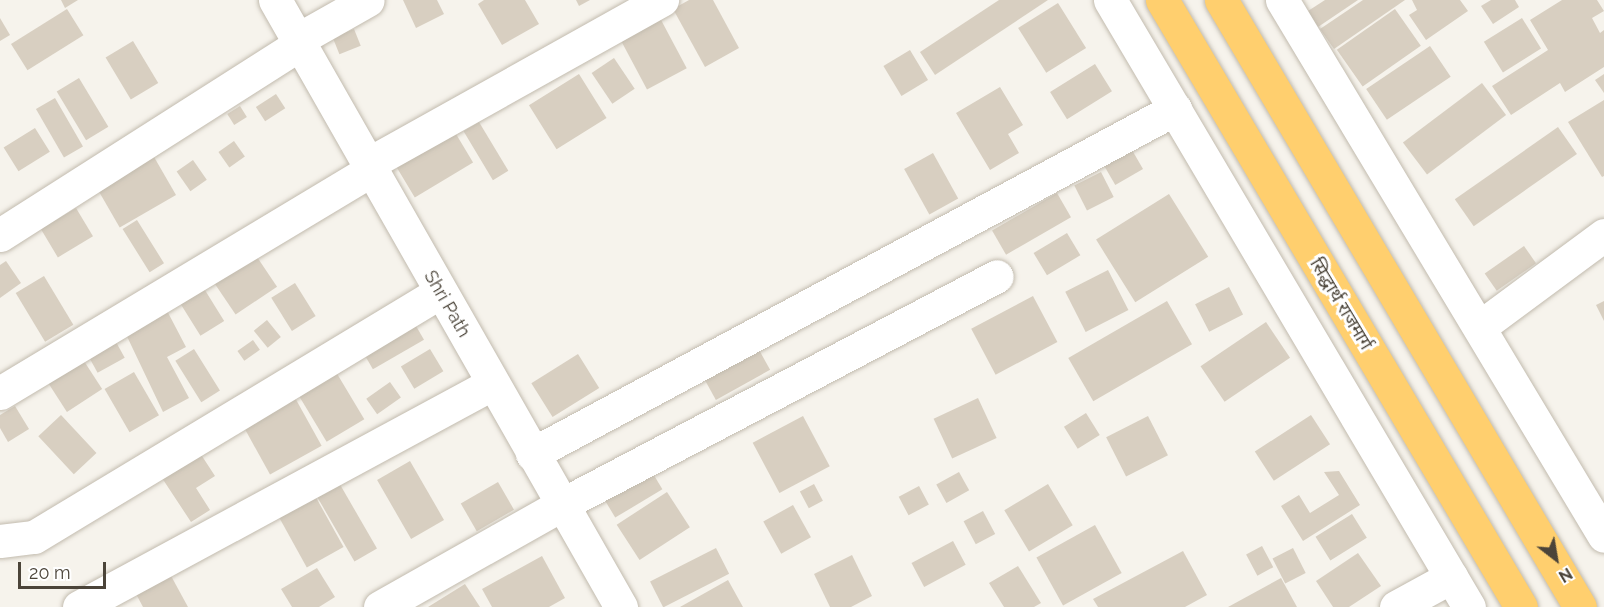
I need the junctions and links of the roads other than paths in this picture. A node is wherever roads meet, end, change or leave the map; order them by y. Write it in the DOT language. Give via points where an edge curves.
graph roads {
  1 [pos="275,0"];
  2 [pos="368,0"];
  3 [pos="663,0"];
  4 [pos="1110,0"];
  5 [pos="1162,0"];
  6 [pos="1221,0"];
  7 [pos="1282,0"];
  8 [pos="299,42"];
  9 [pos="1175,110"];
  10 [pos="369,167"];
  11 [pos="0,235"];
  12 [pos="1604,235"];
  13 [pos="997,276"];
  14 [pos="440,292"];
  15 [pos="1481,326"];
  16 [pos="492,384"];
  17 [pos="0,393"];
  18 [pos="532,454"];
  19 [pos="561,505"];
  20 [pos="1604,536"];
  21 [pos="0,541"];
  22 [pos="1451,577"];
  23 [pos="79,607"];
  24 [pos="380,607"];
  25 [pos="621,607"];
  26 [pos="1396,607"];
  27 [pos="1469,607"];
  28 [pos="1521,607"];
  29 [pos="1580,607"];
  1 -- 8 [label="street, Shri Path"];
  2 -- 8 [label="street"];
  3 -- 10 [label="street"];
  4 -- 9 [label="street"];
  5 -- 28 [label="highway, सिद्धार्थ राजमार्ग"];
  6 -- 29 [label="highway"];
  7 -- 15 [label="street"];
  8 -- 10 [label="street, Shri Path"];
  8 -- 11 [label="street"];
  9 -- 18 [label="street"];
  9 -- 22 [label="street"];
  10 -- 14 [label="street, Shri Path"];
  10 -- 17 [label="street"];
  12 -- 15 [label="street"];
  13 -- 19 [label="street"];
  14 -- 16 [label="street, Shri Path"];
  14 -- 21 [label="street" via="34,537"];
  15 -- 20 [label="street"];
  16 -- 18 [label="street, Shri Path"];
  16 -- 23 [label="street"];
  18 -- 19 [label="street, Shri Path"];
  19 -- 24 [label="street"];
  19 -- 25 [label="street, Shri Path"];
  22 -- 26 [label="street"];
  22 -- 27 [label="street"];
}
